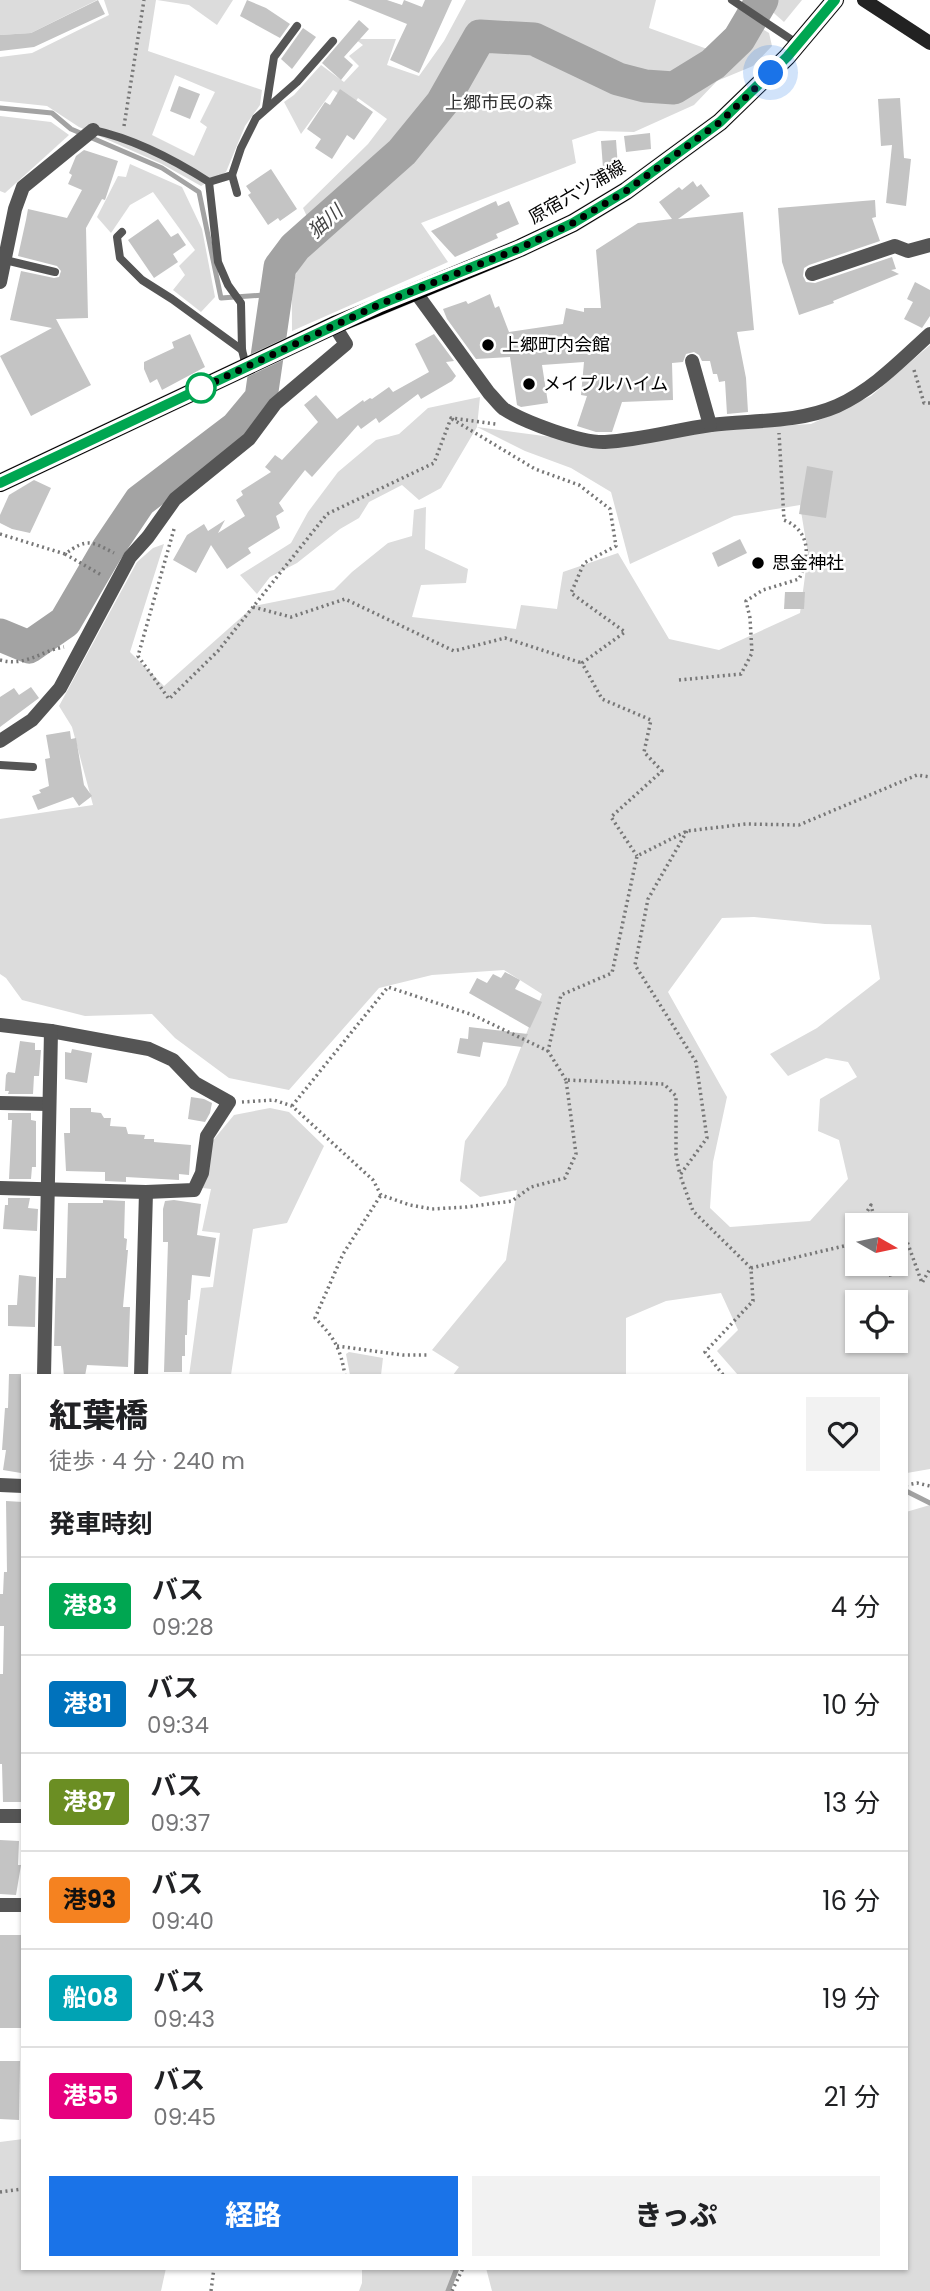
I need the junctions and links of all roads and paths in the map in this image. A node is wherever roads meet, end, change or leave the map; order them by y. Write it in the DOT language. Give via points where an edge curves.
graph roads {
  1 [pos="144,0"];
  2 [pos="732,0"];
  3 [pos="835,0"];
  4 [pos="864,0"];
  5 [pos="297,26"];
  6 [pos="333,41"];
  7 [pos="930,43"];
  8 [pos="798,44"];
  9 [pos="267,108"];
  10 [pos="93,130"];
  11 [pos="122,136"];
  12 [pos="232,176"];
  13 [pos="209,182"];
  14 [pos="237,193"];
  15 [pos="122,232"];
  16 [pos="930,245"];
  17 [pos="5,260"];
  18 [pos="55,272"];
  19 [pos="812,274"];
  20 [pos="0,282"];
  21 [pos="414,290"];
  22 [pos="334,325"];
  23 [pos="930,334"];
  24 [pos="908,354"];
  25 [pos="244,358"];
  26 [pos="692,360"];
  27 [pos="930,403"];
  28 [pos="451,418"];
  29 [pos="779,419"];
  30 [pos="500,424"];
  31 [pos="710,425"];
  32 [pos="0,483"];
  33 [pos="0,534"];
  34 [pos="148,537"];
  35 [pos="116,554"];
  36 [pos="66,555"];
  37 [pos="114,583"];
  38 [pos="253,607"];
  39 [pos="79,652"];
  40 [pos="0,660"];
  41 [pos="582,663"];
  42 [pos="679,680"];
  43 [pos="0,741"];
  44 [pos="0,765"];
  45 [pos="33,767"];
  46 [pos="930,777"];
  47 [pos="687,831"];
  48 [pos="638,856"];
  49 [pos="0,1025"];
  50 [pos="51,1031"];
  51 [pos="548,1051"];
  52 [pos="566,1080"];
  53 [pos="0,1102"];
  54 [pos="229,1102"];
  55 [pos="49,1104"];
  56 [pos="292,1105"];
  57 [pos="680,1175"];
  58 [pos="0,1188"];
  59 [pos="47,1189"];
  60 [pos="146,1192"];
  61 [pos="381,1195"];
  62 [pos="866,1213"];
  63 [pos="873,1213"];
  64 [pos="908,1244"];
  65 [pos="845,1246"];
  66 [pos="751,1268"];
  67 [pos="930,1269"];
  68 [pos="337,1346"];
  69 [pos="429,1355"];
  70 [pos="44,1374"];
  71 [pos="141,1374"];
  72 [pos="345,1374"];
  73 [pos="722,1374"];
  74 [pos="0,1485"];
  75 [pos="908,1485"];
  76 [pos="21,1486"];
  77 [pos="930,1486"];
  78 [pos="0,1816"];
  79 [pos="21,1816"];
  80 [pos="0,1905"];
  81 [pos="21,1905"];
  82 [pos="21,2189"];
  83 [pos="0,2192"];
  84 [pos="214,2270"];
  85 [pos="462,2270"];
  86 [pos="211,2291"];
  87 [pos="452,2291"];
  1 -- 11 [label="path"];
  2 -- 8 [label="lane"];
  3 -- 8 [label="main road, 原宿六ツ浦線"];
  4 -- 7 [label="street"];
  5 -- 9 [label="lane" via="274,57"];
  6 -- 9 [label="lane" via="298,82"];
  8 -- 21 [label="main road, 原宿六ツ浦線" via="720,122 626,191 520,248"];
  9 -- 12 [label="lane" via="256,118"];
  10 -- 11 [label="lane"];
  10 -- 17 [label="street" via="23,187"];
  11 -- 13 [label="lane"];
  12 -- 13 [label="lane"];
  12 -- 14 [label="lane"];
  13 -- 25 [label="lane" via="218,262 241,303"];
  15 -- 25 [label="lane" via="117,237 120,258"];
  16 -- 19 [label="street" via="908,251 895,246"];
  17 -- 18 [label="lane"];
  17 -- 20 [label="street"];
  21 -- 22 [label="main road, 原宿六ツ浦線"];
  21 -- 31 [label="street" via="496,401 550,430 602,442"];
  22 -- 25 [label="main road, 原宿六ツ浦線" via="290,347"];
  22 -- 34 [label="street" via="346,344 275,404 249,439 175,499"];
  23 -- 24 [label="street"];
  24 -- 27 [label="path" via="924,403"];
  24 -- 29 [label="street" via="890,373 848,401 805,416"];
  25 -- 32 [label="main road"];
  26 -- 31 [label="street"];
  28 -- 30 [label="path"];
  28 -- 38 [label="path" via="434,463 327,514"];
  28 -- 41 [label="path" via="535,469 579,485 610,509 616,546 584,563 571,593 625,632"];
  29 -- 31 [label="street"];
  29 -- 42 [label="path" via="784,520 804,538 807,565 799,579 763,590 746,601 752,653 741,674"];
  33 -- 36 [label="path"];
  34 -- 38 [label="path" via="175,527 138,656 169,699"];
  34 -- 39 [label="street" via="128,560"];
  35 -- 36 [label="path" via="94,542 82,542"];
  36 -- 37 [label="path"];
  38 -- 41 [label="path" via="291,617 345,599 454,652 505,638"];
  39 -- 40 [label="path" via="66,647 33,660"];
  39 -- 43 [label="street" via="60,688 32,720"];
  41 -- 48 [label="path" via="602,699 651,720 644,752 662,771 611,817"];
  44 -- 45 [label="lane"];
  46 -- 47 [label="path" via="918,775 799,825 746,824"];
  47 -- 48 [label="path"];
  47 -- 57 [label="path" via="648,899 635,965 696,1062 706,1138"];
  48 -- 51 [label="path" via="612,973 561,995"];
  49 -- 50 [label="street"];
  50 -- 54 [label="street" via="149,1049 173,1060 195,1083"];
  50 -- 55 [label="street"];
  51 -- 52 [label="path"];
  51 -- 56 [label="path" via="473,1015 388,987"];
  52 -- 57 [label="path" via="664,1084 676,1096"];
  52 -- 61 [label="path" via="576,1154 565,1178 531,1187 512,1201 467,1207 432,1209"];
  53 -- 55 [label="street"];
  54 -- 56 [label="path" via="274,1100"];
  54 -- 60 [label="street" via="207,1136 202,1173 194,1190"];
  55 -- 59 [label="street"];
  56 -- 61 [label="path" via="373,1180"];
  57 -- 66 [label="path" via="693,1211"];
  58 -- 59 [label="street"];
  59 -- 60 [label="street"];
  59 -- 70 [label="street"];
  60 -- 71 [label="street"];
  61 -- 68 [label="path" via="343,1254 315,1318"];
  62 -- 63 [label="path" via="871,1205"];
  64 -- 67 [label="path" via="922,1283"];
  65 -- 66 [label="path"];
  66 -- 73 [label="path" via="753,1301 705,1352"];
  68 -- 69 [label="path"];
  68 -- 72 [label="path"];
  74 -- 76 [label="street"];
  75 -- 77 [label="path"];
  78 -- 79 [label="street"];
  80 -- 81 [label="street"];
  82 -- 83 [label="path"];
  84 -- 86 [label="path"];
  85 -- 87 [label="path"];
}
